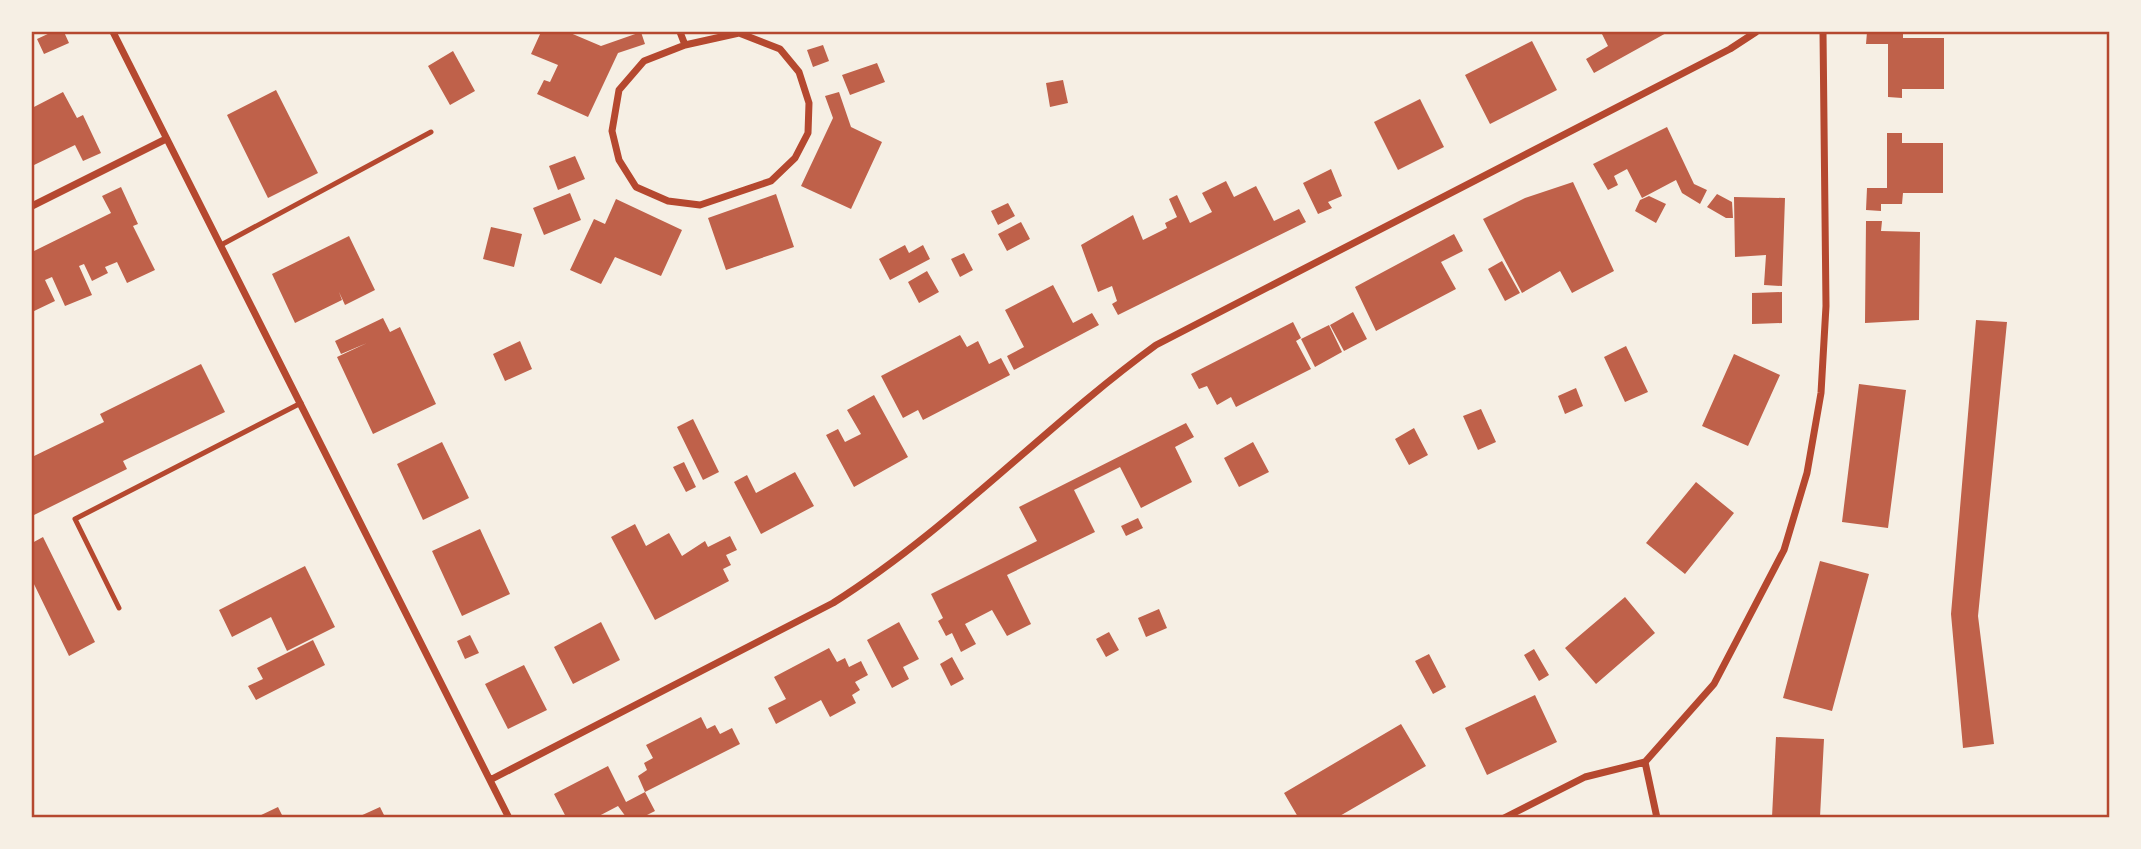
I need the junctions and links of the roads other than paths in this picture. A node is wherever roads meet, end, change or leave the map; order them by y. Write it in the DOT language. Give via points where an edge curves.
graph roads {
  1 [pos="113,32"];
  2 [pos="680,32"];
  3 [pos="1756,32"];
  4 [pos="1823,32"];
  5 [pos="685,45"];
  6 [pos="431,132"];
  7 [pos="166,139"];
  8 [pos="32,206"];
  9 [pos="221,245"];
  10 [pos="302,403"];
  11 [pos="119,608"];
  12 [pos="1645,762"];
  13 [pos="490,780"];
  14 [pos="509,817"];
  15 [pos="1504,817"];
  16 [pos="1657,817"];
  1 -- 7 [label="street"];
  2 -- 5 [label="street"];
  3 -- 13 [label="street" via="1156,345 873,578"];
  4 -- 12 [label="street" via="1826,306 1821,393 1807,472 1784,550 1745,630 1714,684"];
  5 -- 5 [label="street" via="644,61 619,90 612,131 619,160 636,187 668,201 700,205 771,181 795,158 808,133 809,103 799,72 780,49 739,33"];
  6 -- 9 [label="lane"];
  7 -- 8 [label="street"];
  7 -- 9 [label="street"];
  9 -- 10 [label="street"];
  10 -- 11 [label="lane" via="75,519"];
  10 -- 13 [label="street"];
  12 -- 15 [label="street" via="1585,777"];
  12 -- 16 [label="street"];
  13 -- 14 [label="street"];
}
